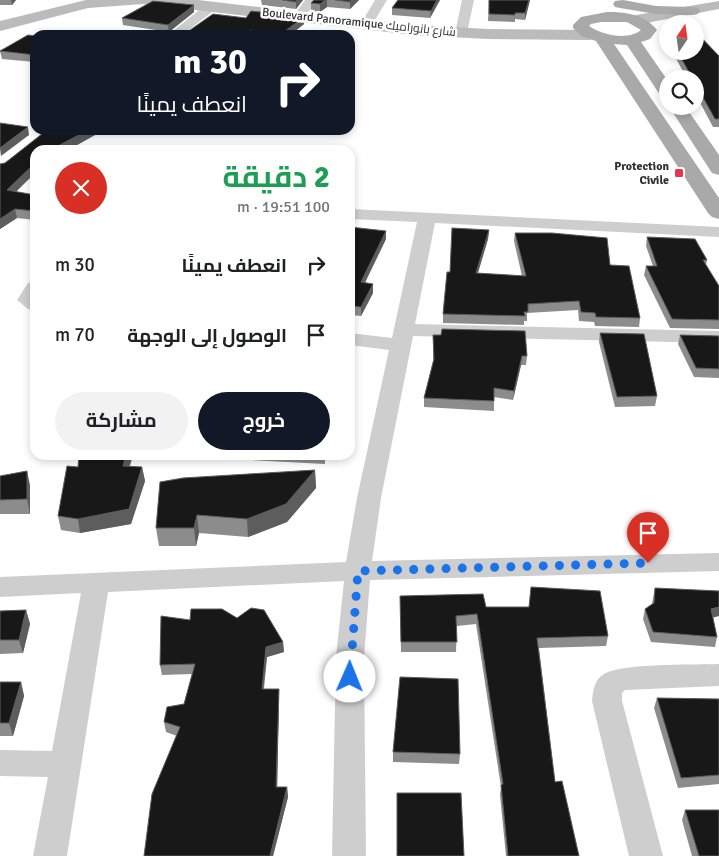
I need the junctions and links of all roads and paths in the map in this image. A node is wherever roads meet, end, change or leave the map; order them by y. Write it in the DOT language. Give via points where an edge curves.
graph roads {
  1 [pos="140,0"];
  2 [pos="146,0"];
  3 [pos="311,0"];
  4 [pos="381,0"];
  5 [pos="468,0"];
  6 [pos="604,0"];
  7 [pos="608,0"];
  8 [pos="719,5"];
  9 [pos="212,6"];
  10 [pos="693,11"];
  11 [pos="299,17"];
  12 [pos="617,17"];
  13 [pos="641,23"];
  14 [pos="366,25"];
  15 [pos="590,25"];
  16 [pos="0,26"];
  17 [pos="181,30"];
  18 [pos="461,33"];
  19 [pos="631,39"];
  20 [pos="659,81"];
  21 [pos="682,115"];
  22 [pos="719,169"];
  23 [pos="719,213"];
  24 [pos="355,214"];
  25 [pos="427,218"];
  26 [pos="719,232"];
  27 [pos="402,337"];
  28 [pos="719,338"];
  29 [pos="355,339"];
  30 [pos="719,562"];
  31 [pos="358,571"];
  32 [pos="96,582"];
  33 [pos="0,587"];
  34 [pos="719,675"];
  35 [pos="0,763"];
  36 [pos="65,764"];
  37 [pos="50,856"];
  38 [pos="349,856"];
  39 [pos="646,856"];
  1 -- 16 [label="main road" via="88,4"];
  2 -- 9 [label="main road, Boulevard Panoramique شارع بانوراميك"];
  3 -- 11 [label="street"];
  4 -- 14 [label="street"];
  5 -- 18 [label="street"];
  6 -- 12 [label="main road"];
  7 -- 10 [label="main road" via="643,9"];
  8 -- 10 [label="main road"];
  9 -- 11 [label="main road, Boulevard Panoramique شارع بانوراميك"];
  9 -- 17 [label="street"];
  10 -- 13 [label="main road" via="677,18"];
  11 -- 14 [label="main road, Boulevard Panoramique شارع بانوراميك"];
  12 -- 13 [label="main road"];
  12 -- 15 [label="main road"];
  13 -- 19 [label="main road" via="649,30"];
  14 -- 18 [label="main road, Boulevard Panoramique شارع بانوراميك"];
  15 -- 18 [label="main road, Boulevard Panoramique شارع بانوراميك" via="512,34"];
  15 -- 19 [label="main road"];
  15 -- 23 [label="main road"];
  19 -- 20 [label="main road"];
  21 -- 22 [label="main road"];
  24 -- 25 [label="street"];
  25 -- 26 [label="street"];
  25 -- 27 [label="street"];
  27 -- 28 [label="street"];
  27 -- 29 [label="street"];
  27 -- 31 [label="street" via="369,498"];
  30 -- 31 [label="street"];
  31 -- 32 [label="street"];
  31 -- 38 [label="street" via="350,657"];
  32 -- 33 [label="street"];
  32 -- 36 [label="street"];
  34 -- 39 [label="street" via="625,679 614,682 607,689 607,701"];
  35 -- 36 [label="street"];
  36 -- 37 [label="street"];
}
